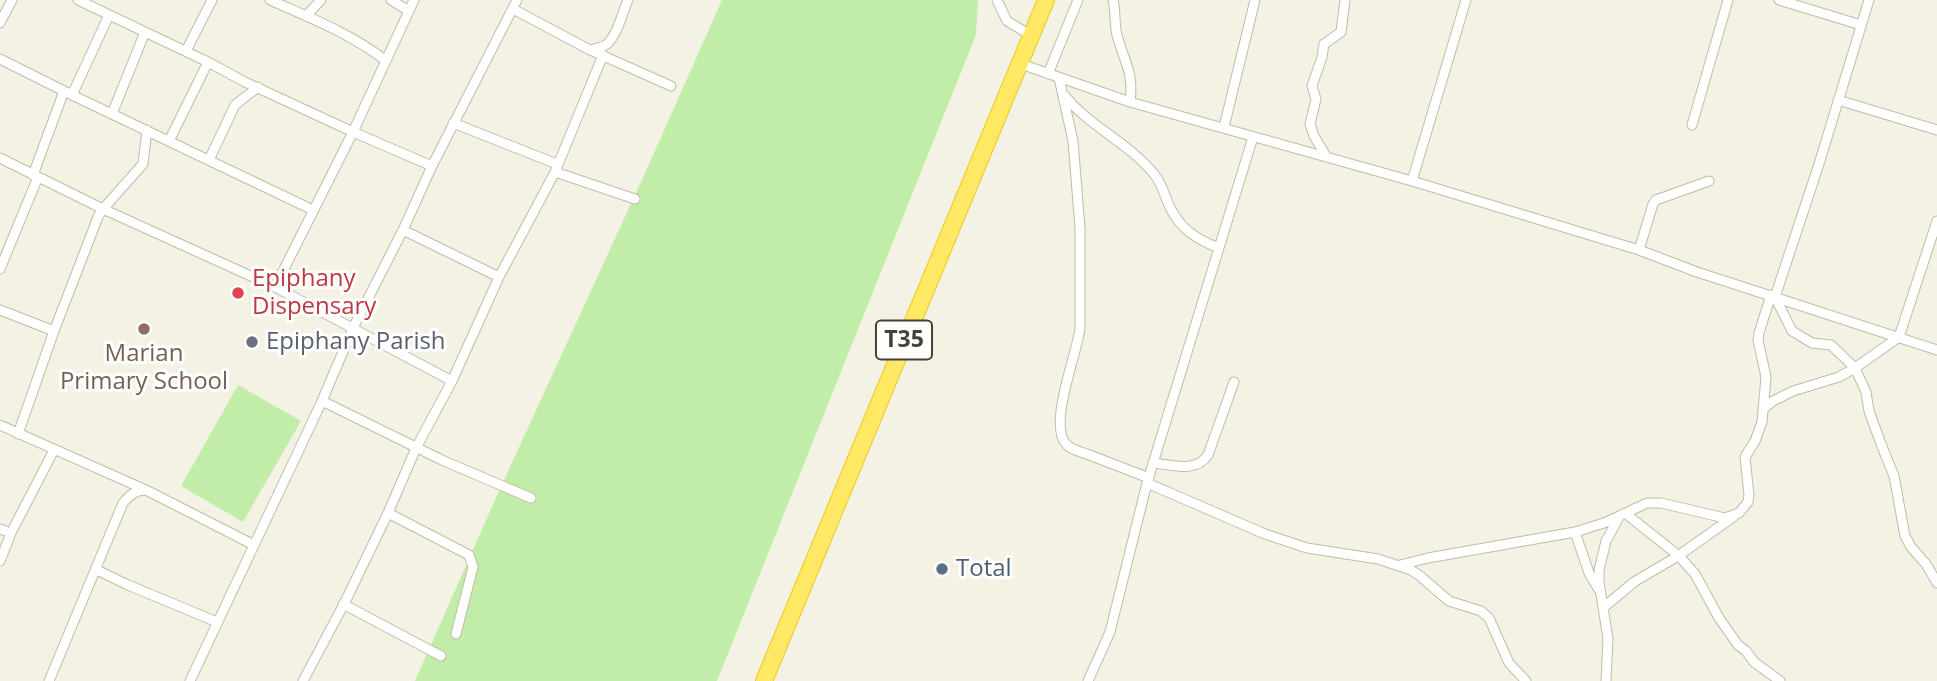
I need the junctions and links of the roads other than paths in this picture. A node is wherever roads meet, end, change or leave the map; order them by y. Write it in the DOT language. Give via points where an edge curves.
graph roads {
  1 [pos="12,0"];
  2 [pos="78,0"];
  3 [pos="212,0"];
  4 [pos="270,0"];
  5 [pos="321,0"];
  6 [pos="391,0"];
  7 [pos="414,0"];
  8 [pos="628,0"];
  9 [pos="997,0"];
  10 [pos="1046,0"];
  11 [pos="1078,0"];
  12 [pos="1113,0"];
  13 [pos="1255,0"];
  14 [pos="1345,0"];
  15 [pos="1466,0"];
  16 [pos="1728,0"];
  17 [pos="1779,0"];
  18 [pos="1868,0"];
  19 [pos="93,3"];
  20 [pos="515,4"];
  21 [pos="409,11"];
  22 [pos="109,15"];
  23 [pos="306,16"];
  24 [pos="0,23"];
  25 [pos="1861,24"];
  26 [pos="145,32"];
  27 [pos="1032,36"];
  28 [pos="590,50"];
  29 [pos="186,51"];
  30 [pos="603,55"];
  31 [pos="0,58"];
  32 [pos="385,60"];
  33 [pos="208,62"];
  34 [pos="1018,64"];
  35 [pos="1048,74"];
  36 [pos="1059,78"];
  37 [pos="671,86"];
  38 [pos="258,88"];
  39 [pos="1062,92"];
  40 [pos="68,93"];
  41 [pos="1838,100"];
  42 [pos="1130,102"];
  43 [pos="112,114"];
  44 [pos="453,124"];
  45 [pos="1692,125"];
  46 [pos="1224,127"];
  47 [pos="147,130"];
  48 [pos="1937,130"];
  49 [pos="353,132"];
  50 [pos="1253,137"];
  51 [pos="169,141"];
  52 [pos="1326,156"];
  53 [pos="0,158"];
  54 [pos="209,160"];
  55 [pos="432,166"];
  56 [pos="556,168"];
  57 [pos="35,176"];
  58 [pos="1412,181"];
  59 [pos="1709,181"];
  60 [pos="635,199"];
  61 [pos="103,209"];
  62 [pos="313,210"];
  63 [pos="1937,221"];
  64 [pos="403,230"];
  65 [pos="1219,248"];
  66 [pos="1639,250"];
  67 [pos="0,269"];
  68 [pos="499,277"];
  69 [pos="275,287"];
  70 [pos="1773,296"];
  71 [pos="0,310"];
  72 [pos="353,328"];
  73 [pos="54,331"];
  74 [pos="1899,337"];
  75 [pos="1937,350"];
  76 [pos="1856,368"];
  77 [pos="452,382"];
  78 [pos="1234,382"];
  79 [pos="323,401"];
  80 [pos="1763,409"];
  81 [pos="0,425"];
  82 [pos="18,434"];
  83 [pos="416,448"];
  84 [pos="54,450"];
  85 [pos="1154,463"];
  86 [pos="1148,481"];
  87 [pos="146,491"];
  88 [pos="531,498"];
  89 [pos="388,513"];
  90 [pos="1622,514"];
  91 [pos="1734,516"];
  92 [pos="0,529"];
  93 [pos="1575,532"];
  94 [pos="11,533"];
  95 [pos="254,545"];
  96 [pos="1679,556"];
  97 [pos="0,561"];
  98 [pos="1400,565"];
  99 [pos="97,570"];
  100 [pos="1937,583"];
  101 [pos="1600,592"];
  102 [pos="343,604"];
  103 [pos="1603,608"];
  104 [pos="217,622"];
  105 [pos="456,634"];
  106 [pos="441,656"];
  107 [pos="49,681"];
  108 [pos="190,681"];
  109 [pos="303,681"];
  110 [pos="764,681"];
  111 [pos="1088,681"];
  112 [pos="1526,681"];
  113 [pos="1606,681"];
  114 [pos="1780,681"];
  1 -- 24 [label="street"];
  2 -- 19 [label="street"];
  3 -- 29 [label="street"];
  4 -- 23 [label="street"];
  5 -- 23 [label="street"];
  6 -- 21 [label="street"];
  7 -- 21 [label="street"];
  8 -- 28 [label="street" via="607,43"];
  9 -- 27 [label="street" via="1007,21"];
  10 -- 27 [label="highway, T35"];
  11 -- 35 [label="street"];
  12 -- 42 [label="street" via="1117,37 1130,71"];
  13 -- 46 [label="street"];
  14 -- 52 [label="street" via="1341,32 1324,44 1312,86 1316,99 1310,124"];
  15 -- 58 [label="street"];
  16 -- 45 [label="street"];
  17 -- 25 [label="street"];
  18 -- 25 [label="street"];
  19 -- 22 [label="street"];
  20 -- 28 [label="street"];
  20 -- 44 [label="street"];
  21 -- 32 [label="street"];
  22 -- 26 [label="street"];
  22 -- 40 [label="street"];
  23 -- 32 [label="street" via="355,38"];
  25 -- 41 [label="street"];
  26 -- 29 [label="street"];
  26 -- 43 [label="street"];
  27 -- 34 [label="highway, T35"];
  28 -- 30 [label="street"];
  29 -- 33 [label="street"];
  30 -- 37 [label="street"];
  30 -- 56 [label="street"];
  31 -- 40 [label="street"];
  32 -- 49 [label="street"];
  33 -- 38 [label="street"];
  33 -- 51 [label="street"];
  34 -- 35 [label="street"];
  34 -- 110 [label="highway, T35"];
  35 -- 36 [label="street"];
  36 -- 39 [label="street"];
  36 -- 42 [label="street"];
  38 -- 49 [label="street"];
  38 -- 54 [label="street" via="235,105"];
  39 -- 65 [label="street" via="1152,171 1180,224"];
  39 -- 86 [label="street" via="1073,141 1080,309 1060,432 1069,447"];
  40 -- 43 [label="street"];
  40 -- 57 [label="street"];
  41 -- 48 [label="street"];
  41 -- 70 [label="street"];
  42 -- 46 [label="street"];
  43 -- 47 [label="street"];
  44 -- 55 [label="street"];
  44 -- 56 [label="street"];
  46 -- 50 [label="street"];
  47 -- 51 [label="street"];
  47 -- 61 [label="street" via="142,166"];
  49 -- 55 [label="street"];
  49 -- 62 [label="street"];
  50 -- 52 [label="street"];
  50 -- 65 [label="street"];
  51 -- 54 [label="street"];
  52 -- 58 [label="street"];
  53 -- 57 [label="street"];
  54 -- 62 [label="street"];
  55 -- 64 [label="street"];
  56 -- 60 [label="street"];
  56 -- 68 [label="street"];
  57 -- 61 [label="street"];
  57 -- 67 [label="street"];
  58 -- 66 [label="street"];
  59 -- 66 [label="street" via="1656,200"];
  61 -- 69 [label="street"];
  61 -- 73 [label="street"];
  62 -- 69 [label="street"];
  63 -- 74 [label="street"];
  64 -- 68 [label="street"];
  64 -- 72 [label="street"];
  65 -- 85 [label="street"];
  66 -- 70 [label="street"];
  68 -- 77 [label="street"];
  69 -- 72 [label="street"];
  70 -- 74 [label="street"];
  70 -- 76 [label="street" via="1792,331 1812,343 1831,345"];
  70 -- 80 [label="street" via="1759,333 1766,377"];
  71 -- 73 [label="street"];
  72 -- 77 [label="street"];
  72 -- 79 [label="street"];
  73 -- 82 [label="street"];
  74 -- 75 [label="street"];
  74 -- 76 [label="street"];
  76 -- 80 [label="street" via="1793,391"];
  76 -- 100 [label="street" via="1895,476 1905,536"];
  77 -- 83 [label="street"];
  78 -- 85 [label="street" via="1205,461 1195,466"];
  79 -- 83 [label="street"];
  79 -- 95 [label="street"];
  80 -- 91 [label="street" via="1759,432 1745,457 1748,502"];
  81 -- 82 [label="street"];
  82 -- 84 [label="street"];
  83 -- 88 [label="street"];
  83 -- 89 [label="street"];
  84 -- 87 [label="street"];
  84 -- 94 [label="street"];
  85 -- 86 [label="street"];
  86 -- 98 [label="street" via="1250,529 1333,553"];
  86 -- 111 [label="street" via="1110,632"];
  87 -- 95 [label="street"];
  87 -- 99 [label="street" via="136,491 123,503"];
  89 -- 102 [label="street"];
  89 -- 105 [label="street" via="469,555 473,567"];
  90 -- 91 [label="street" via="1643,504 1661,503 1725,518"];
  90 -- 93 [label="street"];
  90 -- 96 [label="street"];
  90 -- 101 [label="street" via="1602,552"];
  91 -- 96 [label="street"];
  92 -- 94 [label="street"];
  93 -- 98 [label="street"];
  93 -- 101 [label="street"];
  94 -- 97 [label="street"];
  95 -- 104 [label="street"];
  96 -- 103 [label="street" via="1634,582"];
  96 -- 114 [label="street" via="1738,645"];
  98 -- 112 [label="street" via="1449,601 1489,618 1507,661"];
  99 -- 104 [label="street"];
  99 -- 107 [label="street"];
  101 -- 103 [label="street"];
  102 -- 106 [label="street"];
  102 -- 109 [label="street"];
  103 -- 113 [label="street" via="1608,639"];
  104 -- 108 [label="street"];
}
